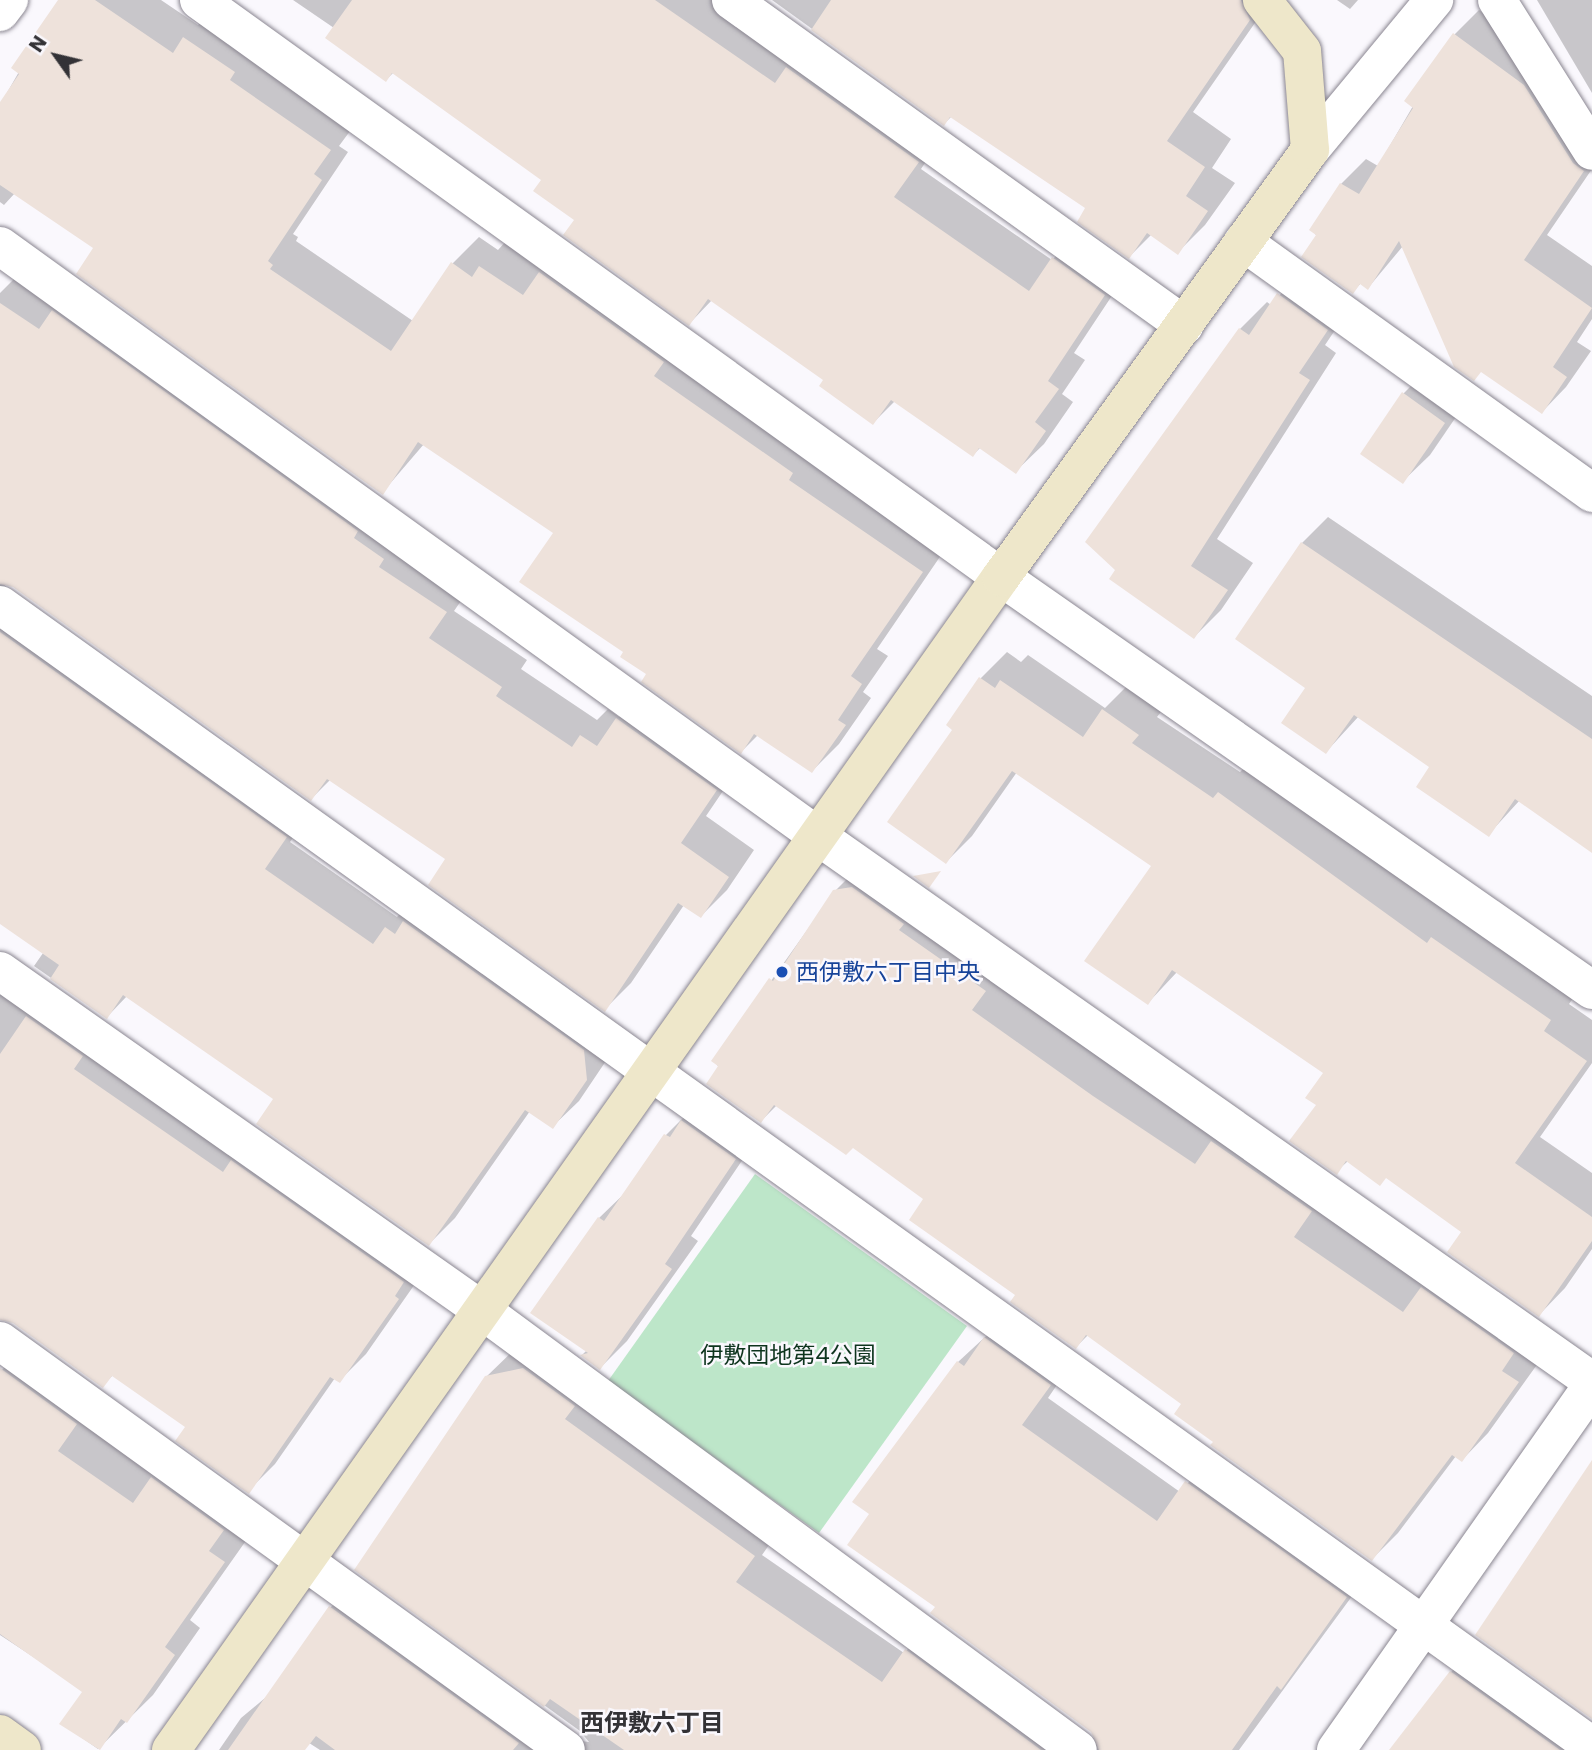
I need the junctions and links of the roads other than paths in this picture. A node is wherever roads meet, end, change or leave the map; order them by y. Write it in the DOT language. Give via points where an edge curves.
graph roads {
  1 [pos="9,0"];
  2 [pos="199,0"];
  3 [pos="731,0"];
  4 [pos="1262,0"];
  5 [pos="1434,0"];
  6 [pos="1497,0"];
  7 [pos="0,12"];
  8 [pos="1310,150"];
  9 [pos="1592,151"];
  10 [pos="1243,242"];
  11 [pos="0,246"];
  12 [pos="1184,325"];
  13 [pos="1592,493"];
  14 [pos="1001,577"];
  15 [pos="0,605"];
  16 [pos="819,837"];
  17 [pos="0,971"];
  18 [pos="1592,990"];
  19 [pos="652,1074"];
  20 [pos="483,1311"];
  21 [pos="0,1341"];
  22 [pos="1592,1384"];
  23 [pos="305,1562"];
  24 [pos="1425,1625"];
  25 [pos="0,1734"];
  26 [pos="1592,1746"];
  27 [pos="22,1750"];
  28 [pos="171,1750"];
  29 [pos="566,1750"];
  30 [pos="1078,1750"];
  31 [pos="1336,1750"];
  1 -- 7 [label="street"];
  2 -- 14 [label="street"];
  3 -- 12 [label="street"];
  4 -- 8 [label="street" via="1303,51"];
  5 -- 8 [label="street"];
  6 -- 9 [label="street"];
  8 -- 10 [label="street"];
  10 -- 12 [label="street"];
  10 -- 13 [label="street"];
  11 -- 16 [label="street"];
  12 -- 14 [label="street"];
  14 -- 16 [label="street"];
  14 -- 18 [label="street"];
  15 -- 19 [label="street"];
  16 -- 19 [label="street"];
  16 -- 22 [label="street"];
  17 -- 20 [label="street"];
  19 -- 20 [label="street"];
  19 -- 24 [label="street"];
  20 -- 23 [label="street"];
  20 -- 30 [label="street"];
  21 -- 23 [label="street"];
  22 -- 24 [label="street"];
  23 -- 28 [label="street"];
  23 -- 29 [label="street"];
  24 -- 26 [label="street"];
  24 -- 31 [label="street"];
  25 -- 27 [label="street"];
}
